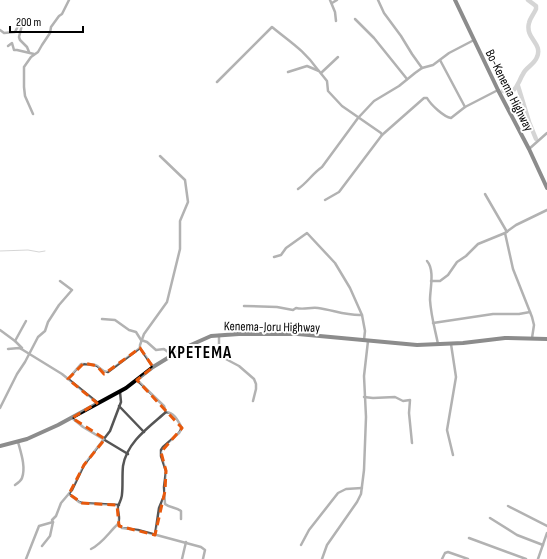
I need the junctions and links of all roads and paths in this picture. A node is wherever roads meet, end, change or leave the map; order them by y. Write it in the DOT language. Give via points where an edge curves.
graph roads {
  1 [pos="69,0"];
  2 [pos="337,0"];
  3 [pos="378,0"];
  4 [pos="455,0"];
  5 [pos="331,2"];
  6 [pos="355,19"];
  7 [pos="336,21"];
  8 [pos="0,30"];
  9 [pos="474,40"];
  10 [pos="8,46"];
  11 [pos="29,52"];
  12 [pos="34,54"];
  13 [pos="338,57"];
  14 [pos="440,60"];
  15 [pos="422,68"];
  16 [pos="318,70"];
  17 [pos="288,72"];
  18 [pos="321,73"];
  19 [pos="407,80"];
  20 [pos="217,82"];
  21 [pos="498,90"];
  22 [pos="465,107"];
  23 [pos="33,114"];
  24 [pos="358,118"];
  25 [pos="547,133"];
  26 [pos="382,135"];
  27 [pos="529,149"];
  28 [pos="160,156"];
  29 [pos="547,188"];
  30 [pos="298,189"];
  31 [pos="485,194"];
  32 [pos="325,200"];
  33 [pos="547,210"];
  34 [pos="506,232"];
  35 [pos="274,257"];
  36 [pos="427,261"];
  37 [pos="60,281"];
  38 [pos="432,281"];
  39 [pos="244,306"];
  40 [pos="530,312"];
  41 [pos="362,315"];
  42 [pos="102,319"];
  43 [pos="26,321"];
  44 [pos="433,323"];
  45 [pos="0,330"];
  46 [pos="219,335"];
  47 [pos="532,338"];
  48 [pos="547,339"];
  49 [pos="15,340"];
  50 [pos="141,340"];
  51 [pos="366,340"];
  52 [pos="438,344"];
  53 [pos="451,344"];
  54 [pos="8,348"];
  55 [pos="140,348"];
  56 [pos="23,350"];
  57 [pos="29,354"];
  58 [pos="172,355"];
  59 [pos="153,367"];
  60 [pos="68,379"];
  61 [pos="137,380"];
  62 [pos="120,391"];
  63 [pos="364,397"];
  64 [pos="253,401"];
  65 [pos="98,403"];
  66 [pos="119,406"];
  67 [pos="0,408"];
  68 [pos="166,412"];
  69 [pos="72,418"];
  70 [pos="144,432"];
  71 [pos="104,439"];
  72 [pos="18,442"];
  73 [pos="412,443"];
  74 [pos="0,445"];
  75 [pos="128,454"];
  76 [pos="453,455"];
  77 [pos="15,485"];
  78 [pos="362,488"];
  79 [pos="70,494"];
  80 [pos="164,496"];
  81 [pos="119,505"];
  82 [pos="508,506"];
  83 [pos="490,518"];
  84 [pos="181,519"];
  85 [pos="54,522"];
  86 [pos="118,524"];
  87 [pos="547,526"];
  88 [pos="547,533"];
  89 [pos="155,535"];
  90 [pos="470,538"];
  91 [pos="186,542"];
  92 [pos="301,545"];
  93 [pos="543,545"];
  94 [pos="42,546"];
  95 [pos="91,549"];
  96 [pos="519,558"];
  97 [pos="26,559"];
  98 [pos="182,559"];
  99 [pos="204,559"];
  100 [pos="322,559"];
  101 [pos="442,559"];
  102 [pos="468,559"];
  103 [pos="526,559"];
  104 [pos="538,559"];
  1 -- 12 [label="street" via="38,52"];
  2 -- 5 [label="street"];
  3 -- 15 [label="street" via="384,13"];
  4 -- 9 [label="highway, Bo-Kenema Highway"];
  5 -- 7 [label="street"];
  6 -- 19 [label="street" via="374,38"];
  8 -- 11 [label="street" via="4,33 15,32 23,21 19,37"];
  9 -- 14 [label="street"];
  9 -- 21 [label="highway, Bo-Kenema Highway"];
  10 -- 11 [label="street" via="12,43 14,50"];
  11 -- 12 [label="street"];
  12 -- 23 [label="street" via="24,67 25,96"];
  13 -- 18 [label="street"];
  14 -- 15 [label="street"];
  14 -- 22 [label="street"];
  15 -- 19 [label="street"];
  16 -- 17 [label="street" via="307,66"];
  16 -- 18 [label="street"];
  16 -- 20 [label="street" via="301,49 272,27"];
  18 -- 24 [label="street" via="327,81 331,95"];
  19 -- 24 [label="street" via="374,102"];
  21 -- 22 [label="street"];
  21 -- 27 [label="highway, Bo-Kenema Highway"];
  22 -- 26 [label="street" via="448,118 426,98"];
  24 -- 26 [label="street"];
  24 -- 30 [label="street" via="322,167"];
  25 -- 27 [label="street"];
  26 -- 32 [label="street" via="339,192"];
  27 -- 29 [label="highway, Bo-Kenema Highway"];
  28 -- 50 [label="street" via="185,180 188,202 180,222 180,249 167,302"];
  31 -- 34 [label="street"];
  33 -- 34 [label="street"];
  34 -- 38 [label="street" via="478,244 457,262 448,275 440,281"];
  34 -- 40 [label="street" via="513,269"];
  35 -- 41 [label="street" via="281,255 286,248 307,234 335,263"];
  36 -- 38 [label="street"];
  37 -- 57 [label="street" via="72,290 58,307"];
  38 -- 44 [label="street" via="430,301"];
  39 -- 41 [label="street" via="293,310 317,308"];
  40 -- 44 [label="street" via="493,314"];
  40 -- 47 [label="street" via="534,325"];
  41 -- 51 [label="street"];
  42 -- 50 [label="street" via="115,320 136,332"];
  43 -- 49 [label="street"];
  44 -- 52 [label="street"];
  45 -- 49 [label="street"];
  46 -- 51 [label="highway, Kenema-Joru Highway" via="298,334"];
  46 -- 58 [label="highway, Kenema-Joru Highway" via="194,342"];
  46 -- 64 [label="street" via="219,351 222,357 239,366 254,379 256,389"];
  47 -- 48 [label="highway, Kenema-Joru Highway"];
  47 -- 53 [label="highway, Kenema-Joru Highway" via="504,338"];
  49 -- 56 [label="street"];
  50 -- 55 [label="street"];
  50 -- 58 [label="street" via="156,350 164,349"];
  51 -- 52 [label="highway, Kenema-Joru Highway" via="417,345"];
  51 -- 63 [label="street"];
  52 -- 53 [label="highway, Kenema-Joru Highway"];
  53 -- 76 [label="street" via="456,377 447,430"];
  54 -- 56 [label="street"];
  55 -- 59 [label="street"];
  55 -- 60 [label="street" via="108,372 95,365 81,364"];
  56 -- 57 [label="street"];
  57 -- 60 [label="street"];
  57 -- 67 [label="street"];
  58 -- 59 [label="highway, Kenema-Joru Highway"];
  59 -- 61 [label="highway, Kenema-Joru Highway"];
  60 -- 65 [label="street"];
  61 -- 62 [label="highway, Kenema-Joru Highway"];
  61 -- 68 [label="street" via="164,406"];
  62 -- 65 [label="highway, Kenema-Joru Highway"];
  62 -- 66 [label="street"];
  63 -- 73 [label="street" via="395,396 403,401 410,400"];
  63 -- 78 [label="street" via="366,417"];
  65 -- 69 [label="highway, Kenema-Joru Highway"];
  66 -- 70 [label="street"];
  66 -- 71 [label="street" via="112,427"];
  68 -- 70 [label="street"];
  68 -- 80 [label="street" via="171,413 182,428 161,452 166,470"];
  69 -- 71 [label="street"];
  69 -- 72 [label="highway, Kenema-Joru Highway"];
  70 -- 75 [label="street" via="136,439"];
  71 -- 75 [label="street"];
  71 -- 79 [label="street" via="84,465"];
  72 -- 74 [label="highway, Kenema-Joru Highway"];
  72 -- 77 [label="street" via="22,455 22,477"];
  75 -- 81 [label="street" via="123,466"];
  78 -- 92 [label="street" via="346,489 338,493 309,530"];
  78 -- 100 [label="street" via="357,502 327,545"];
  79 -- 81 [label="street" via="82,503"];
  79 -- 85 [label="street" via="61,503 52,520"];
  80 -- 84 [label="street" via="165,504 181,511"];
  80 -- 89 [label="street" via="159,508"];
  81 -- 86 [label="street"];
  82 -- 87 [label="street"];
  83 -- 93 [label="street" via="517,535"];
  85 -- 94 [label="street" via="50,536"];
  85 -- 97 [label="street" via="39,526"];
  86 -- 89 [label="street" via="122,528"];
  86 -- 95 [label="street"];
  88 -- 93 [label="street"];
  89 -- 91 [label="street"];
  90 -- 96 [label="street"];
  91 -- 98 [label="street"];
  91 -- 99 [label="street" via="203,548"];
  93 -- 104 [label="street"];
  96 -- 103 [label="street"];
  101 -- 102 [label="street" via="448,552"];
}
